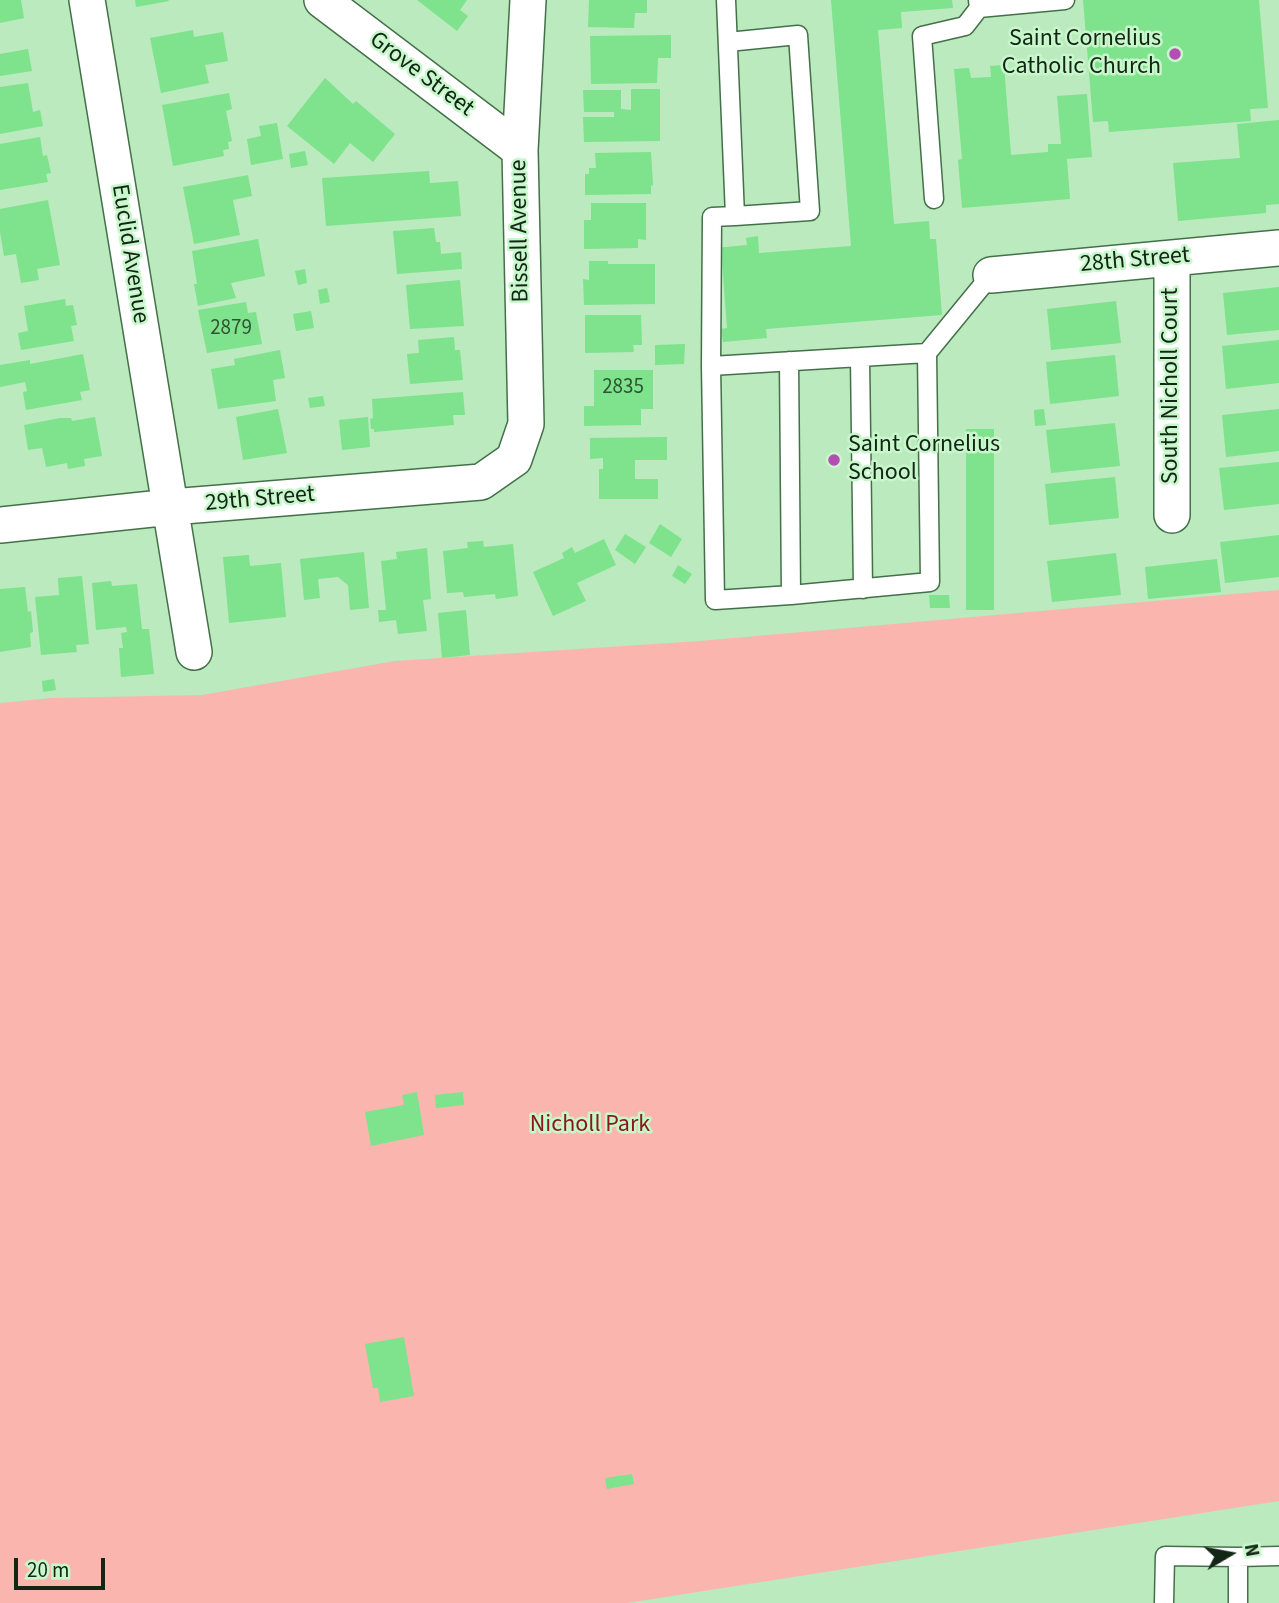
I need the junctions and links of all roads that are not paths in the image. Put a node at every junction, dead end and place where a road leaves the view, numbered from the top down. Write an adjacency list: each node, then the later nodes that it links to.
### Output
1 (88, 0): 19 (street, Euclid Avenue)
2 (322, 0): 8 (street, Grove Street)
3 (528, 0): 8 (street, Bissell Avenue)
4 (726, 0): 7 (lane)
5 (1065, 0): 6 (lane)
6 (978, 4): 9 (lane)
7 (728, 42): 10 (lane); 10 (lane)
8 (520, 150): 18 (street, Bissell Avenue)
9 (934, 199)
10 (735, 216): 17 (lane)
11 (1279, 248): 12 (street, 28th Street)
12 (1172, 258): 13 (street, 28th Street); 20 (street, South Nicholl Court)
13 (991, 275): 14 (lane)
14 (927, 353): 15 (lane); 22 (lane)
15 (860, 357): 16 (lane); 22 (lane)
16 (789, 361): 17 (lane); 23 (lane)
17 (711, 366): 23 (lane)
18 (514, 460): 19 (street, 29th Street)
19 (171, 507): 21 (street, 29th Street); 24 (street, Euclid Avenue)
20 (1172, 515)
21 (0, 524)
22 (863, 589): 23 (lane)
23 (791, 595)
24 (194, 652)
25 (1279, 1556): 26 (lane)
26 (1238, 1557): 27 (lane); 28 (lane)
27 (1164, 1603)
28 (1238, 1603)

